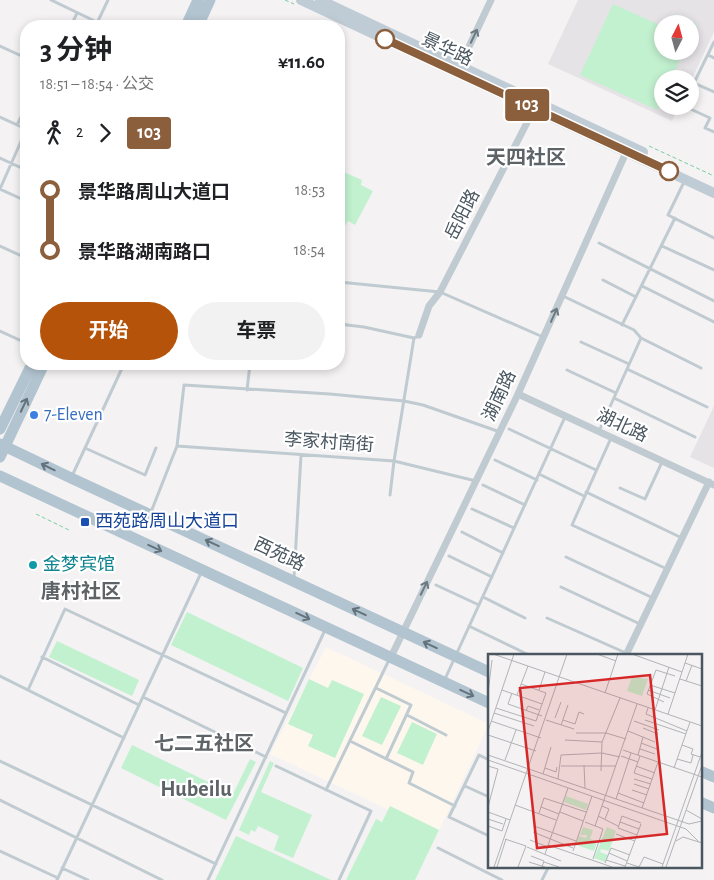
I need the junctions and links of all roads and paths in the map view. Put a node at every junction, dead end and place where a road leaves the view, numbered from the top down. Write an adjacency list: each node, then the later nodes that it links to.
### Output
1 (51, 0): 8 (lane)
2 (108, 0): 11 (lane)
3 (198, 0): 12 (main road)
4 (210, 0): 13 (main road)
5 (301, 0): 19 (main road, 景华路)
6 (320, 0): 19 (main road, 景华路)
7 (492, 0): 19 (street, one-way to 7)
8 (77, 13): 9 (lane); 10 (lane)
9 (74, 20)
10 (93, 20)
11 (98, 20)
12 (189, 20)
13 (201, 20)
14 (714, 42): 17 (lane)
15 (0, 46): 16 (lane)
16 (20, 55)
17 (708, 55): 18 (lane); 20 (lane)
18 (714, 58)
19 (459, 70): 23 (main road, 景华路); 31 (main road, 景华路)
20 (699, 72)
21 (699, 84): 22 (lane)
22 (714, 92)
23 (534, 109): 31 (main road, 景华路); 50 (street, 岳阳路)
24 (699, 113): 29 (lane)
25 (0, 117): 27 (lane)
26 (20, 119): 27 (lane)
27 (17, 125): 28 (lane)
28 (20, 127)
29 (714, 132)
30 (20, 144): 33 (lane)
31 (628, 149): 35 (main road, 景华路); 36 (main road, 景华路); 51 (street, 湖南路)
32 (0, 158): 33 (lane)
33 (12, 163): 34 (lane); 38 (lane)
34 (20, 167)
35 (686, 179): 37 (main road, 景华路); 39 (lane)
36 (714, 186)
37 (714, 193)
38 (20, 198)
39 (675, 218): 40 (lane); 43 (lane)
40 (714, 238)
41 (599, 243): 45 (lane)
42 (0, 246): 44 (lane)
43 (662, 246): 45 (lane); 46 (lane)
44 (20, 255)
45 (650, 269): 49 (lane); 53 (lane)
46 (714, 270)
47 (603, 280): 52 (lane)
48 (345, 283): 50 (lane)
49 (642, 286): 52 (lane); 54 (lane)
50 (440, 292): 58 (street, 岳阳路); 59 (lane)
51 (562, 296): 56 (lane); 59 (street, 湖南路, one-way to 51)
52 (636, 297): 56 (lane)
53 (714, 301)
54 (714, 322)
55 (345, 325): 58 (lane)
56 (622, 325): 60 (lane)
57 (0, 331): 61 (lane)
58 (417, 337): 75 (lane)
59 (544, 337): 73 (street, 湖南路)
60 (641, 338): 63 (lane); 64 (lane)
61 (20, 340)
62 (581, 342): 63 (lane)
63 (629, 364): 65 (lane)
64 (701, 368)
65 (627, 369): 72 (lane); 76 (lane)
66 (29, 370): 78 (main road)
67 (41, 370): 88 (main road, one-way to 67)
68 (121, 370): 85 (lane)
69 (249, 370): 71 (lane)
70 (567, 370): 72 (lane)
71 (247, 390): 75 (lane); 84 (lane)
72 (616, 393): 74 (lane)
73 (518, 394): 77 (street, 湖北路); 80 (street, 湖南路)
74 (614, 398): 81 (lane); 82 (lane)
75 (404, 401): 80 (lane); 91 (lane)
76 (707, 407)
77 (566, 416): 81 (street, 湖北路); 87 (lane)
78 (0, 429)
79 (509, 429): 87 (lane)
80 (500, 432): 98 (street, 湖南路)
81 (598, 432): 83 (street, 湖北路)
82 (694, 437)
83 (612, 438): 92 (street, 湖北路); 93 (lane)
84 (177, 446): 89 (lane, 李家村南街); 107 (lane)
85 (85, 448): 86 (lane); 96 (lane)
86 (156, 448)
87 (551, 448): 93 (lane); 94 (lane)
88 (2, 449): 96 (main road, 西苑路, one-way to 88)
89 (301, 455): 91 (lane, 李家村南街); 118 (lane)
90 (495, 460): 97 (lane)
91 (394, 461): 98 (lane, 李家村南街); 102 (lane)
92 (662, 461): 99 (street, 湖北路); 100 (lane)
93 (596, 470): 101 (lane)
94 (539, 474): 97 (lane); 103 (lane)
95 (0, 476): 116 (main road, one-way to 116)
96 (71, 478): 107 (main road, 西苑路)
97 (536, 480): 104 (lane)
98 (479, 483): 104 (lane, 李家村南街); 129 (street, 湖南路, one-way to 98)
99 (711, 483): 111 (street)
100 (620, 488)
101 (586, 492): 103 (lane); 111 (lane)
102 (390, 495)
103 (584, 496): 115 (lane)
104 (525, 505): 108 (lane)
105 (472, 509): 108 (lane)
106 (36, 514): 109 (path)
107 (150, 514): 118 (main road, 西苑路, one-way to 107)
108 (514, 528): 112 (lane)
109 (71, 532)
110 (462, 532): 112 (lane)
111 (682, 538): 115 (street)
112 (503, 553): 117 (lane)
113 (449, 556): 117 (lane)
114 (566, 556): 122 (lane)
115 (667, 569): 122 (street)
116 (202, 570): 128 (main road, one-way to 128); 132 (lane)
117 (492, 577): 121 (lane)
118 (294, 581): 129 (main road, 西苑路, one-way to 118)
119 (436, 584): 123 (lane)
120 (561, 587): 126 (lane)
121 (483, 596): 123 (lane); 124 (lane)
122 (653, 598): 126 (street)
123 (479, 606): 127 (lane)
124 (525, 618)
125 (547, 618): 131 (lane)
126 (641, 625): 131 (street)
127 (469, 626): 130 (lane); 133 (lane)
128 (326, 627): 135 (main road); 144 (lane)
129 (403, 632): 133 (main road, 西苑路, one-way to 129); 135 (street, 湖南路)
130 (528, 654)
131 (627, 654)
132 (163, 655): 134 (lane); 141 (lane); 144 (lane)
133 (455, 656): 136 (main road, 西苑路); 138 (lane)
134 (42, 657): 140 (lane); 143 (lane)
135 (391, 657): 138 (main road); 139 (lane)
136 (488, 672)
137 (0, 676): 140 (lane)
138 (444, 682): 142 (main road, one-way to 142)
139 (376, 688): 145 (lane); 148 (lane)
140 (28, 690): 147 (lane)
141 (143, 697): 143 (lane); 149 (lane)
142 (488, 703)
143 (139, 705): 147 (lane)
144 (286, 713): 149 (lane)
145 (406, 715): 146 (lane); 150 (lane)
146 (446, 735)
147 (124, 738): 161 (lane)
148 (350, 741): 150 (lane); 157 (lane)
149 (266, 757): 168 (lane)
150 (386, 759): 162 (lane)
151 (488, 760): 156 (lane)
152 (0, 761): 161 (lane)
153 (276, 766): 157 (lane)
154 (702, 772): 155 (main road)
155 (714, 777)
156 (464, 786): 158 (lane); 162 (lane)
157 (326, 790): 175 (lane)
158 (488, 797)
159 (0, 800): 165 (lane)
160 (702, 803): 163 (main road)
161 (92, 805): 165 (lane); 168 (lane)
162 (454, 806): 164 (lane)
163 (714, 808)
164 (488, 836)
165 (77, 837): 169 (lane); 173 (lane)
166 (438, 848): 176 (lane)
167 (0, 851): 171 (lane)
168 (216, 864): 174 (lane)
169 (62, 868): 171 (lane); 172 (lane)
170 (548, 868): 177 (lane)
171 (57, 879)
172 (88, 880)
173 (162, 880)
174 (208, 880)
175 (339, 880)
176 (502, 880)
177 (542, 880)

